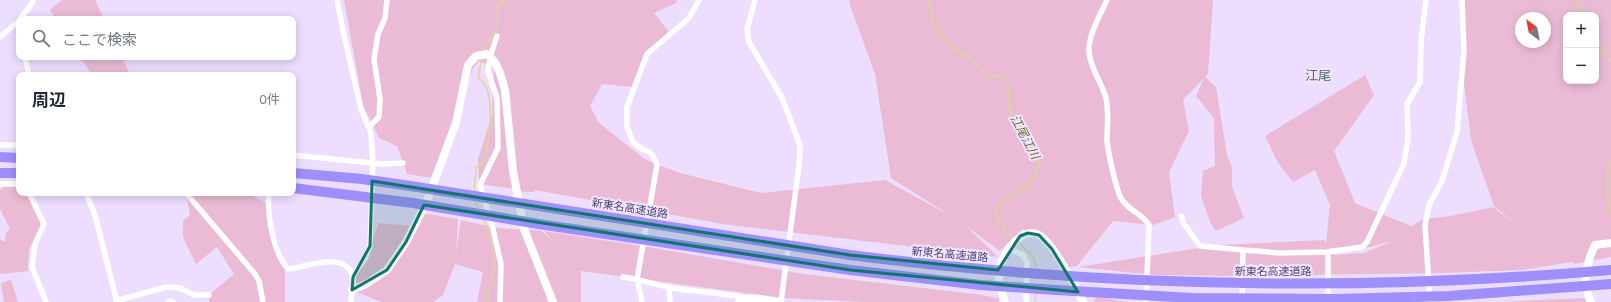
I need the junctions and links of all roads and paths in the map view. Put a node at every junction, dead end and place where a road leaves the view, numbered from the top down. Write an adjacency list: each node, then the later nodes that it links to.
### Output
1 (33, 0): 9 (street)
2 (337, 0): 16 (street)
3 (387, 0): 16 (street)
4 (699, 0): 42 (street)
5 (755, 0): 49 (street)
6 (1107, 0): 64 (street)
7 (1426, 0): 38 (street)
8 (1462, 0): 67 (street)
9 (23, 16)
10 (16, 24): 12 (street)
11 (497, 36): 13 (street)
12 (0, 37)
13 (488, 56): 45 (street); 57 (street); 58 (street)
14 (26, 60): 15 (street)
15 (28, 72)
16 (369, 127): 23 (street)
17 (0, 145): 18 (street)
18 (16, 145)
19 (296, 155): 23 (street)
20 (0, 157): 21 (highway)
21 (16, 158)
22 (403, 163): 23 (street)
23 (373, 166): 40 (street)
24 (0, 173): 25 (highway)
25 (16, 173)
26 (296, 173): 39 (highway, 新東名高速道路)
27 (0, 184): 28 (street)
28 (16, 184)
29 (296, 188): 43 (highway)
30 (30, 196): 50 (street)
31 (87, 196): 51 (street)
32 (189, 196): 55 (street)
33 (268, 196): 40 (street)
34 (1181, 216): 37 (street)
35 (1611, 243): 68 (street)
36 (1010, 249): 61 (street); 62 (street); 63 (street)
37 (1243, 252): 38 (street); 65 (street)
38 (1328, 255): 66 (street)
39 (1611, 270)
40 (353, 277): 45 (street)
41 (623, 277): 42 (street)
42 (638, 278): 44 (street); 59 (street)
43 (1611, 284)
44 (669, 288): 48 (street); 60 (street)
45 (352, 290): 56 (street)
46 (144, 294): 47 (street); 51 (street); 52 (street)
47 (209, 295)
48 (742, 300): 49 (street)
49 (780, 300)
50 (46, 302)
51 (116, 302)
52 (145, 302)
53 (168, 302): 54 (street)
54 (173, 302)
55 (263, 302)
56 (351, 302)
57 (500, 302)
58 (553, 302)
59 (642, 302)
60 (670, 302)
61 (1005, 302)
62 (1028, 302)
63 (1083, 302)
64 (1146, 302)
65 (1242, 302)
66 (1328, 302)
67 (1430, 302)
68 (1591, 302)

